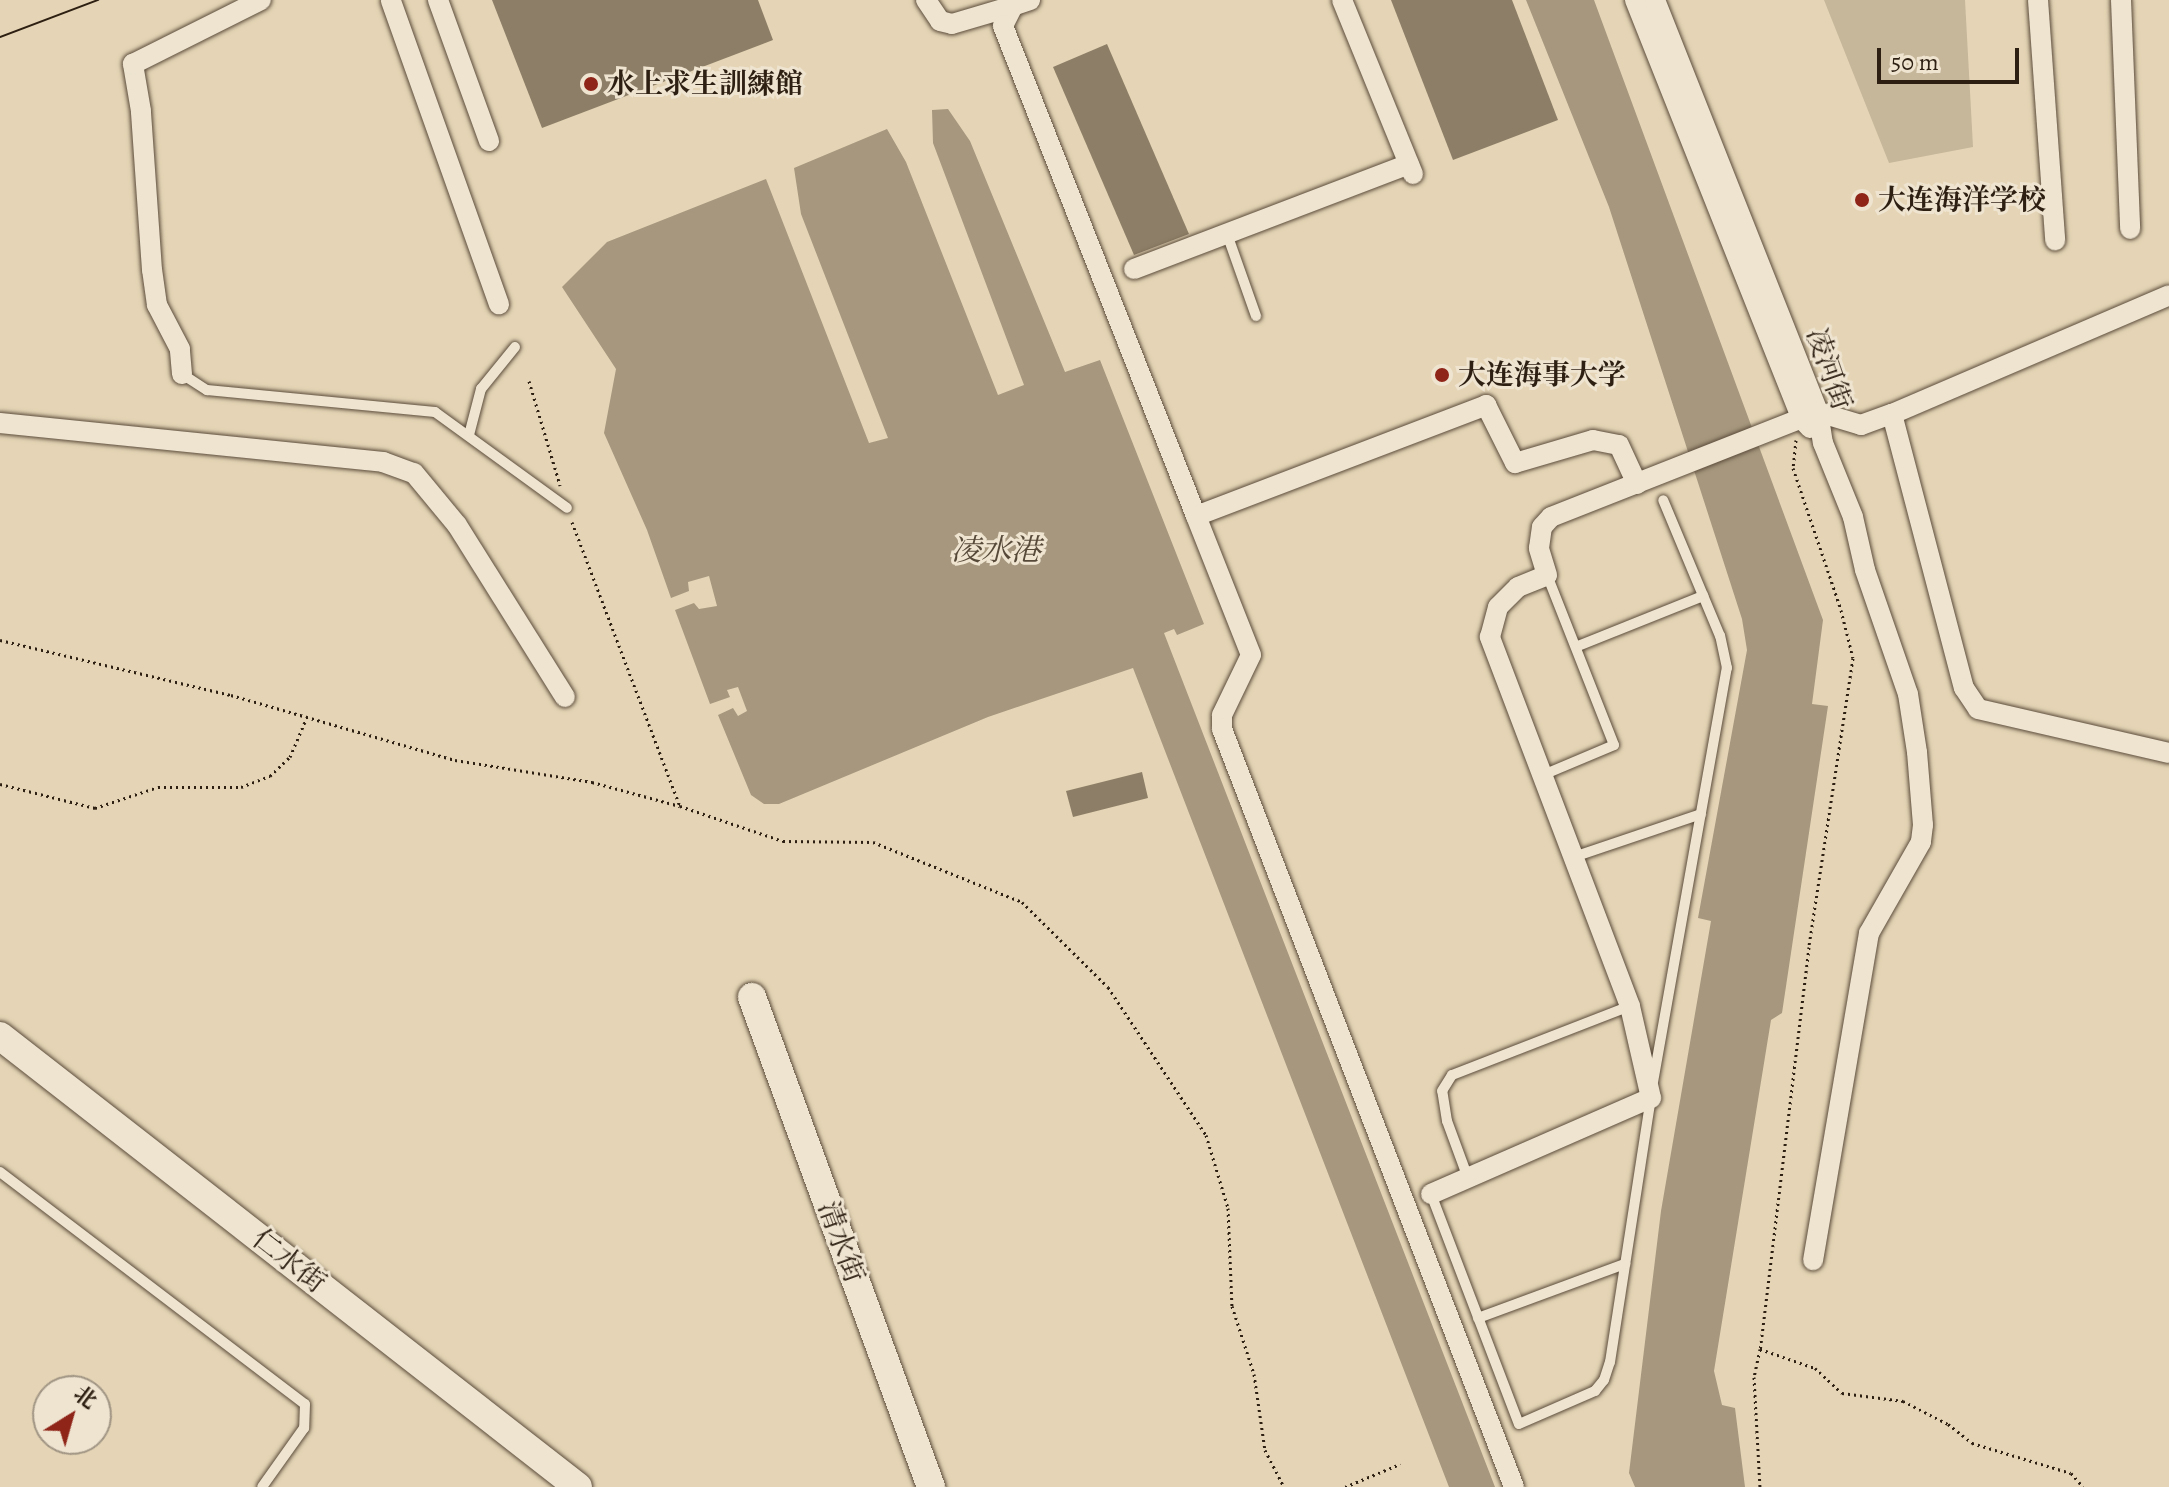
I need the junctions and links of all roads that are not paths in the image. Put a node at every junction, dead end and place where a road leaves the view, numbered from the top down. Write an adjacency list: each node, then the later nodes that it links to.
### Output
1 (261, 0): 20 (street)
2 (438, 0): 11 (street)
3 (926, 0): 10 (street)
4 (1342, 0): 13 (street)
5 (1635, 0): 22 (street, 凌河街)
6 (1655, 0): 22 (street, 凌河街)
7 (2038, 0): 14 (street)
8 (2121, 0): 12 (street)
9 (391, 1): 17 (street)
10 (1021, 3): 28 (street)
11 (489, 141)
12 (2130, 229)
13 (1227, 234): 15 (street); 18 (lane)
14 (2055, 240)
15 (1134, 269)
16 (2169, 295): 21 (street)
17 (499, 304)
18 (1256, 316)
19 (515, 347): 24 (lane)
20 (182, 374): 24 (lane)
21 (1892, 414): 22 (street); 33 (street)
22 (1806, 422): 25 (street); 44 (street, 凌河街)
23 (0, 423): 32 (street)
24 (469, 435): 27 (lane)
25 (1637, 484): 28 (street); 29 (street)
26 (1663, 500): 30 (lane)
27 (567, 508)
28 (1196, 516): 50 (street)
29 (1547, 575): 31 (lane); 34 (street)
30 (1703, 596): 31 (lane); 35 (lane)
31 (1578, 646): 34 (lane)
32 (565, 697)
33 (2169, 753)
34 (1543, 775): 36 (street)
35 (1701, 814): 36 (lane); 40 (lane)
36 (1574, 857): 38 (street)
37 (752, 997): 49 (street, 清水街)
38 (1630, 1006): 40 (street); 42 (lane)
39 (0, 1036): 48 (street, 仁水街)
40 (1651, 1098): 42 (street); 45 (lane)
41 (0, 1172): 47 (lane)
42 (1468, 1178): 43 (street)
43 (1431, 1194): 46 (lane)
44 (1813, 1260)
45 (1625, 1264): 46 (lane); 46 (lane)
46 (1478, 1318)
47 (262, 1487)
48 (578, 1487)
49 (931, 1487)
50 (1514, 1487)

